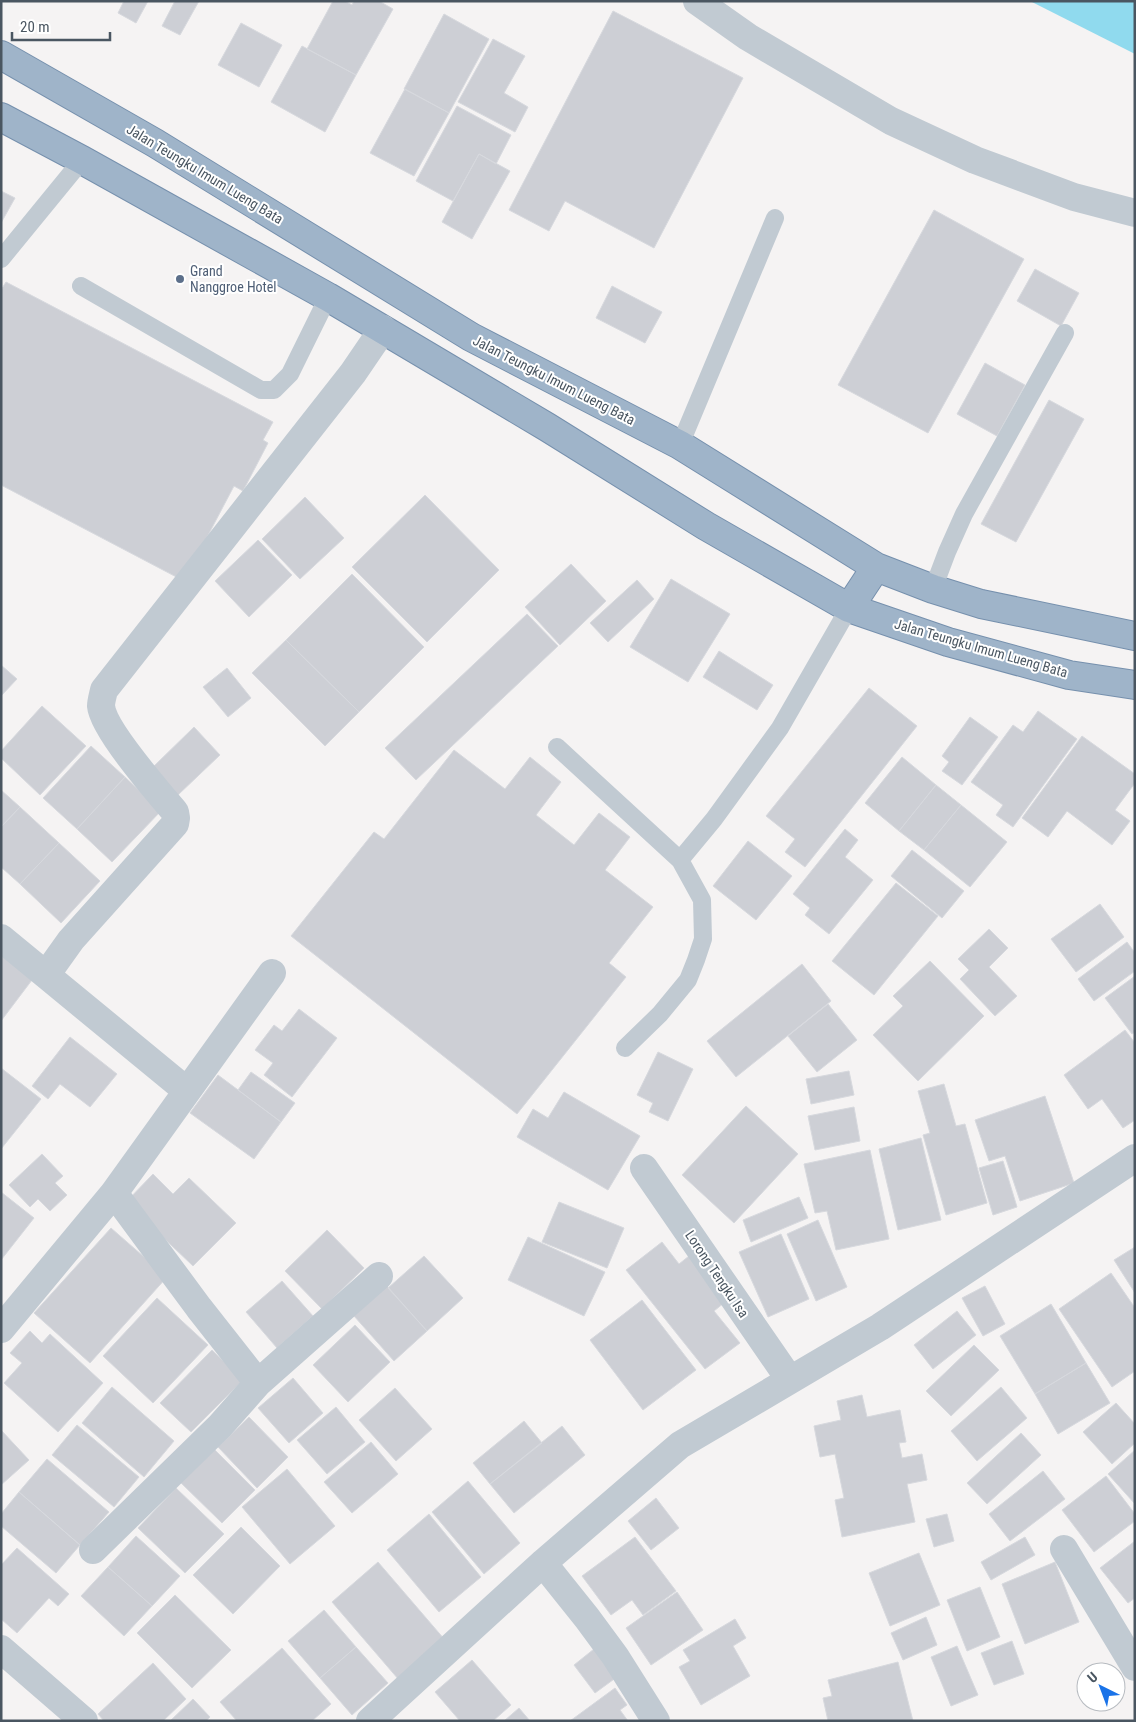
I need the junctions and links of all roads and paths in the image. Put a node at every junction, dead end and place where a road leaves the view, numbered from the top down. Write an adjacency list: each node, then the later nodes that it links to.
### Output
1 (697, 1): 5 (street)
2 (1, 55): 12 (highway, Jalan Teungku Imum Lueng Bata)
3 (1, 117): 4 (highway, Jalan Teungku Imum Lueng Bata)
4 (82, 160): 7 (lane); 9 (highway, Jalan Teungku Imum Lueng Bata)
5 (1135, 213)
6 (775, 218): 12 (lane)
7 (1, 259)
8 (82, 286): 9 (lane)
9 (328, 297): 10 (highway, Jalan Teungku Imum Lueng Bata)
10 (383, 330): 15 (highway, Jalan Teungku Imum Lueng Bata); 22 (street)
11 (1065, 333): 14 (lane)
12 (680, 445): 13 (highway, Jalan Teungku Imum Lueng Bata)
13 (876, 567): 14 (highway, Jalan Teungku Imum Lueng Bata); 15 (highway)
14 (933, 589): 16 (highway, Jalan Teungku Imum Lueng Bata)
15 (849, 608): 17 (highway, Jalan Teungku Imum Lueng Bata); 19 (lane)
16 (1135, 636)
17 (1135, 685)
18 (557, 746): 19 (lane)
19 (680, 860): 23 (lane)
20 (1, 938): 22 (street)
21 (272, 973): 24 (street)
22 (46, 975): 24 (street)
23 (625, 1048)
24 (187, 1091): 27 (street)
25 (1135, 1158): 30 (street)
26 (644, 1168): 30 (street, Lorong Tengku Isa)
27 (114, 1193): 29 (street); 31 (street)
28 (379, 1276): 31 (street)
29 (4, 1319)
30 (790, 1380): 34 (street)
31 (258, 1383): 33 (street)
32 (1064, 1549): 36 (street)
33 (93, 1550)
34 (543, 1563): 38 (street); 39 (street)
35 (1, 1649): 37 (street)
36 (1135, 1668)
37 (84, 1721)
38 (370, 1721)
39 (656, 1721)

